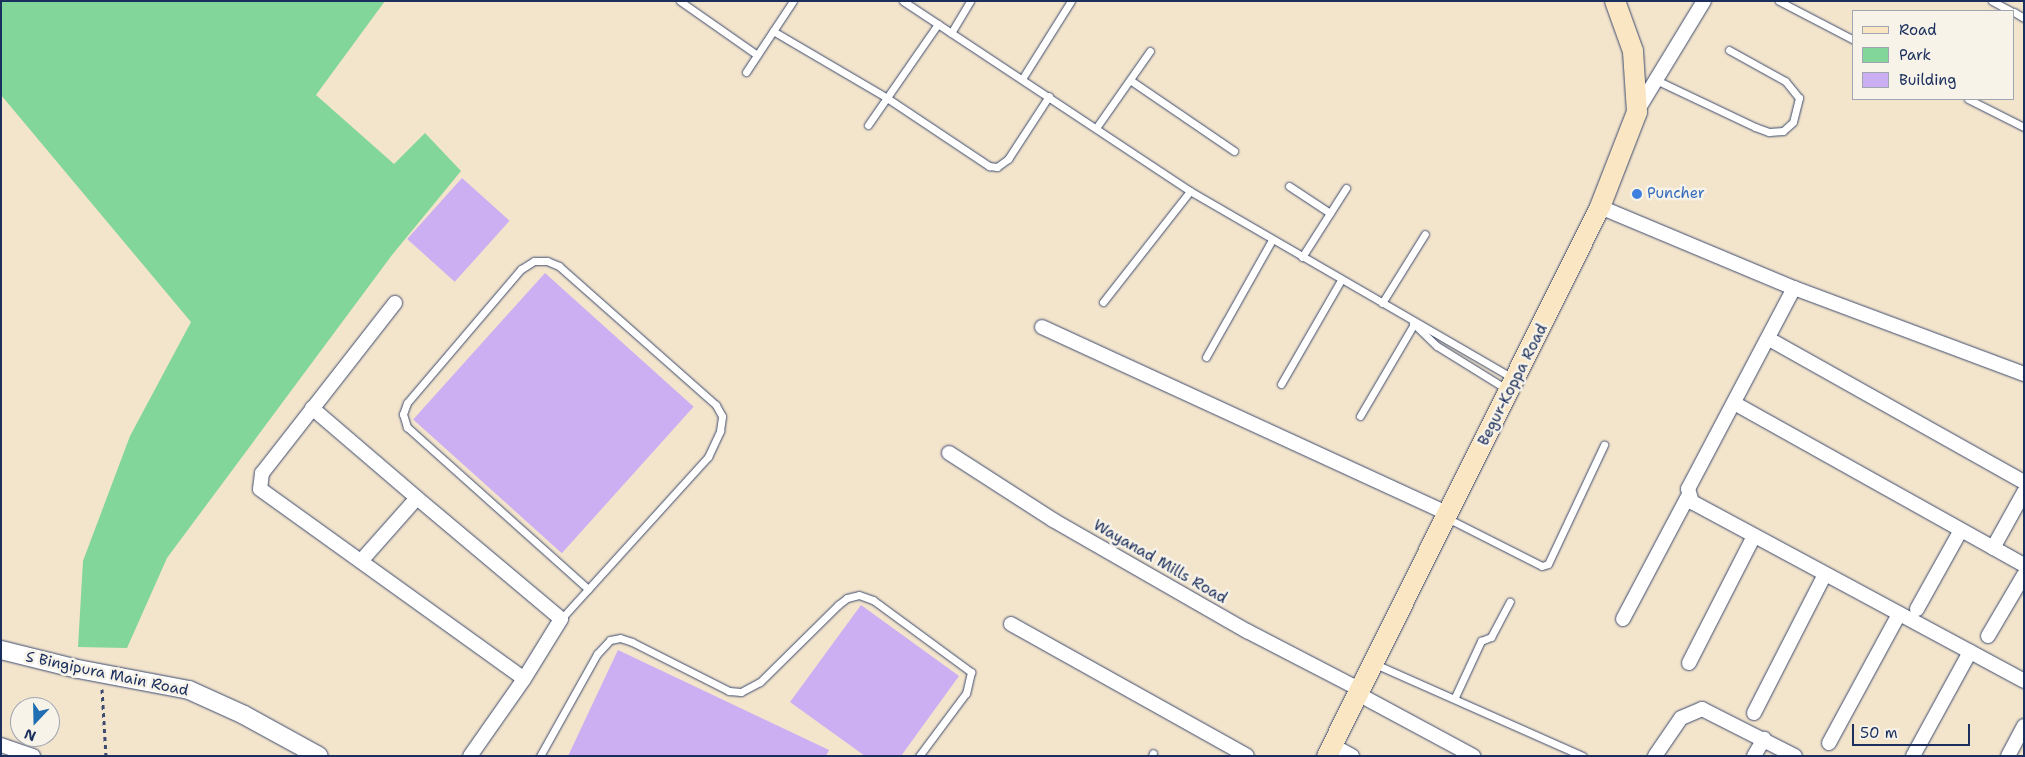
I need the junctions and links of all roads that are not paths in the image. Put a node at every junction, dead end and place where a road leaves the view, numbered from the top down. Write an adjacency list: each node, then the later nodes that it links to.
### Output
1 (680, 1): 17 (lane)
2 (793, 1): 12 (lane)
3 (903, 1): 11 (lane)
4 (970, 1): 13 (lane)
5 (1072, 1): 19 (lane)
6 (1615, 1): 25 (main road, Begur-Koppa Road)
7 (1704, 1): 21 (street)
8 (1779, 1): 14 (lane)
9 (1992, 1): 10 (lane)
10 (2009, 10)
11 (938, 24): 13 (lane); 23 (lane)
12 (773, 31): 17 (lane); 23 (lane)
13 (951, 32): 19 (lane)
14 (1852, 39)
15 (1729, 50): 21 (lane)
16 (1150, 51): 20 (lane)
17 (757, 54): 18 (lane)
18 (746, 72)
19 (1022, 79): 22 (lane)
20 (1130, 80): 28 (lane); 29 (lane)
21 (1656, 80): 25 (street)
22 (1049, 96): 23 (lane); 28 (lane)
23 (887, 98): 26 (lane)
24 (1970, 100): 27 (lane)
25 (1637, 112): 33 (main road, Begur-Koppa Road)
26 (868, 125)
27 (2024, 127)
28 (1096, 128): 32 (lane)
29 (1234, 151)
30 (1289, 186): 34 (lane)
31 (1346, 188): 34 (lane)
32 (1190, 191): 36 (lane); 40 (lane)
33 (1600, 207): 39 (street); 50 (main road, Begur-Koppa Road)
34 (1330, 213): 37 (lane)
35 (1425, 234): 42 (lane)
36 (1272, 240): 37 (lane); 47 (lane)
37 (1302, 257): 38 (lane)
38 (1341, 280): 42 (lane); 49 (lane)
39 (1794, 288): 46 (street); 48 (street)
40 (1103, 302)
41 (395, 303): 52 (street)
42 (1382, 303): 43 (lane)
43 (1407, 318): 44 (lane); 50 (lane)
44 (1414, 324): 50 (lane); 53 (lane)
45 (1042, 327): 60 (street)
46 (1769, 339): 51 (street); 56 (street)
47 (1206, 357)
48 (2024, 374)
49 (1281, 384)
50 (1512, 385): 60 (main road, Begur-Koppa Road)
51 (1734, 403): 58 (street); 61 (street)
52 (312, 408): 59 (street); 64 (street)
53 (1360, 416)
54 (1604, 445): 60 (lane)
55 (949, 453): 82 (street, Wayanad Mills Road)
56 (2024, 482)
57 (2024, 492): 63 (street)
58 (1688, 496): 62 (street); 73 (street)
59 (417, 498): 64 (street); 72 (street)
60 (1447, 516): 79 (main road, Begur-Koppa Road)
61 (1961, 530): 63 (street); 70 (street)
62 (1754, 536): 66 (street); 78 (street)
63 (1993, 548): 65 (street)
64 (361, 562): 80 (street)
65 (2024, 565)
66 (1825, 574): 71 (street); 84 (street)
67 (2024, 575): 75 (street)
68 (588, 589): 68 (lane); 72 (lane)
69 (1510, 602): 83 (lane)
70 (1917, 610)
71 (1900, 614): 77 (street); 87 (street)
72 (561, 619): 80 (street)
73 (1623, 620)
74 (1011, 624): 95 (street)
75 (1988, 636)
76 (1, 650): 91 (street, S Bingipura Main Road)
77 (1970, 652): 81 (street); 102 (street)
78 (1689, 663)
79 (1374, 664): 82 (main road, Begur-Koppa Road); 83 (lane)
80 (524, 679): 92 (street)
81 (2024, 681)
82 (1359, 692): 89 (main road, Begur-Koppa Road); 97 (street, Wayanad Mills Road)
83 (1455, 697): 98 (lane)
84 (1754, 713)
85 (2024, 726): 103 (street)
86 (1764, 739): 99 (street); 100 (street); 101 (street)
87 (1829, 743)
88 (1, 745): 90 (street)
89 (1330, 750): 96 (street)
90 (33, 756)
91 (319, 756)
92 (470, 756)
93 (540, 756): 94 (lane)
94 (919, 756)
95 (1247, 756)
96 (1352, 756)
97 (1473, 756)
98 (1583, 756)
99 (1655, 756)
100 (1754, 756)
101 (1795, 756)
102 (1913, 756)
103 (2008, 756)

